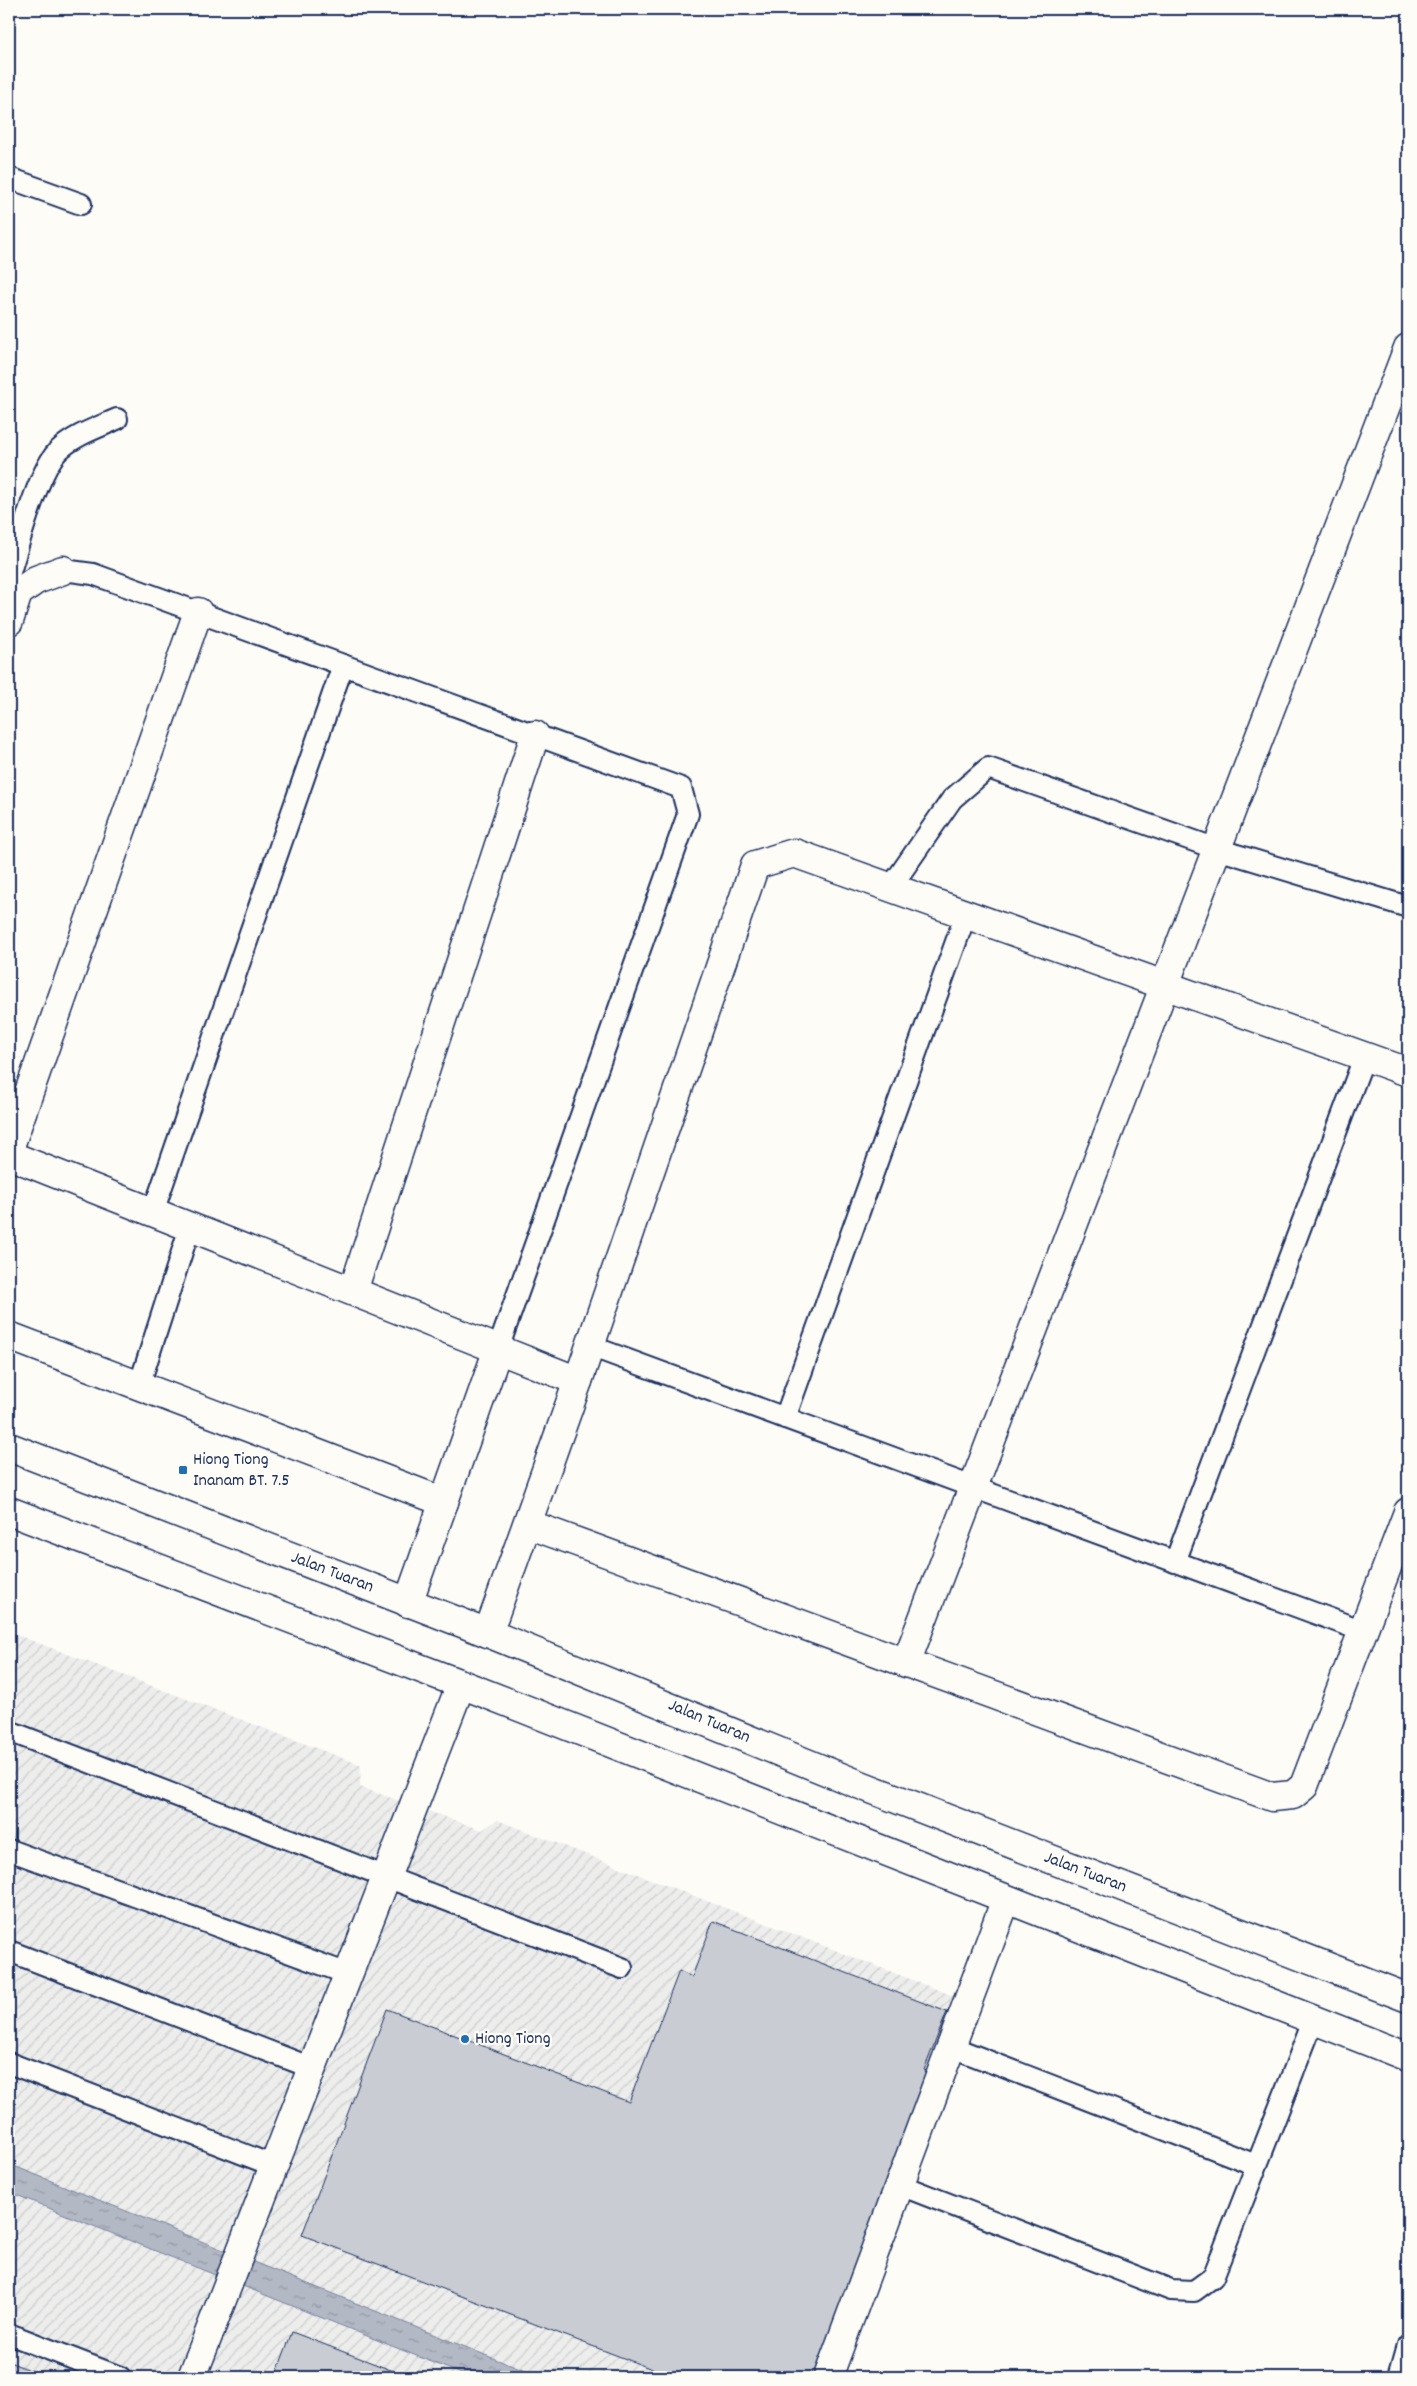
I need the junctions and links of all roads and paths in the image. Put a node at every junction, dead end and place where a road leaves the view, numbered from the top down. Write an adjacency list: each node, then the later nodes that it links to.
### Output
1 (9, 178): 2 (lane)
2 (81, 204)
3 (1408, 348): 11 (street)
4 (117, 419): 6 (lane)
5 (63, 570): 7 (lane); 8 (street)
6 (9, 575)
7 (198, 612): 9 (lane); 18 (street)
8 (9, 621)
9 (343, 665): 10 (lane); 20 (lane)
10 (534, 735): 22 (street); 25 (lane)
11 (1217, 849): 12 (lane); 13 (lane); 15 (street)
12 (891, 887): 14 (street); 24 (street)
13 (1408, 907)
14 (966, 914): 15 (street); 28 (lane)
15 (1165, 984): 16 (street); 30 (street)
16 (1365, 1055): 17 (street); 35 (lane)
17 (1408, 1072)
18 (9, 1149)
19 (9, 1155): 20 (street)
20 (153, 1212): 21 (street)
21 (190, 1227): 22 (street); 27 (lane)
22 (354, 1291): 25 (street)
23 (9, 1336): 27 (street)
24 (590, 1346): 26 (street); 28 (lane)
25 (498, 1349): 26 (street); 31 (street)
26 (578, 1381): 34 (street)
27 (139, 1386): 31 (street)
28 (785, 1418): 30 (lane)
29 (9, 1447): 36 (street, Jalan Tuaran)
30 (973, 1488): 35 (lane); 39 (street)
31 (444, 1502): 36 (street)
32 (9, 1511): 40 (street)
33 (1408, 1512): 37 (street)
34 (528, 1524): 38 (street); 39 (street)
35 (1175, 1562): 37 (lane)
36 (408, 1603): 38 (street, Jalan Tuaran)
37 (1363, 1631): 39 (street)
38 (488, 1633): 48 (street, Jalan Tuaran)
39 (906, 1663)
40 (460, 1684): 43 (street); 44 (street)
41 (9, 1731): 43 (lane)
42 (9, 1850): 47 (lane)
43 (386, 1876): 46 (lane); 47 (street)
44 (1006, 1899): 49 (street); 50 (street)
45 (9, 1951): 53 (lane)
46 (622, 1968)
47 (348, 1974): 53 (street)
48 (1408, 1998)
49 (1314, 2019): 51 (street); 54 (lane)
50 (952, 2047): 54 (lane); 56 (street)
51 (1408, 2057)
52 (9, 2063): 55 (lane)
53 (312, 2068): 55 (street)
54 (1256, 2164): 56 (lane)
55 (274, 2166): 60 (street)
56 (900, 2185): 61 (street)
57 (9, 2334): 59 (lane)
58 (1408, 2345): 62 (lane)
59 (120, 2377)
60 (192, 2377)
61 (828, 2377)
62 (1400, 2377)

